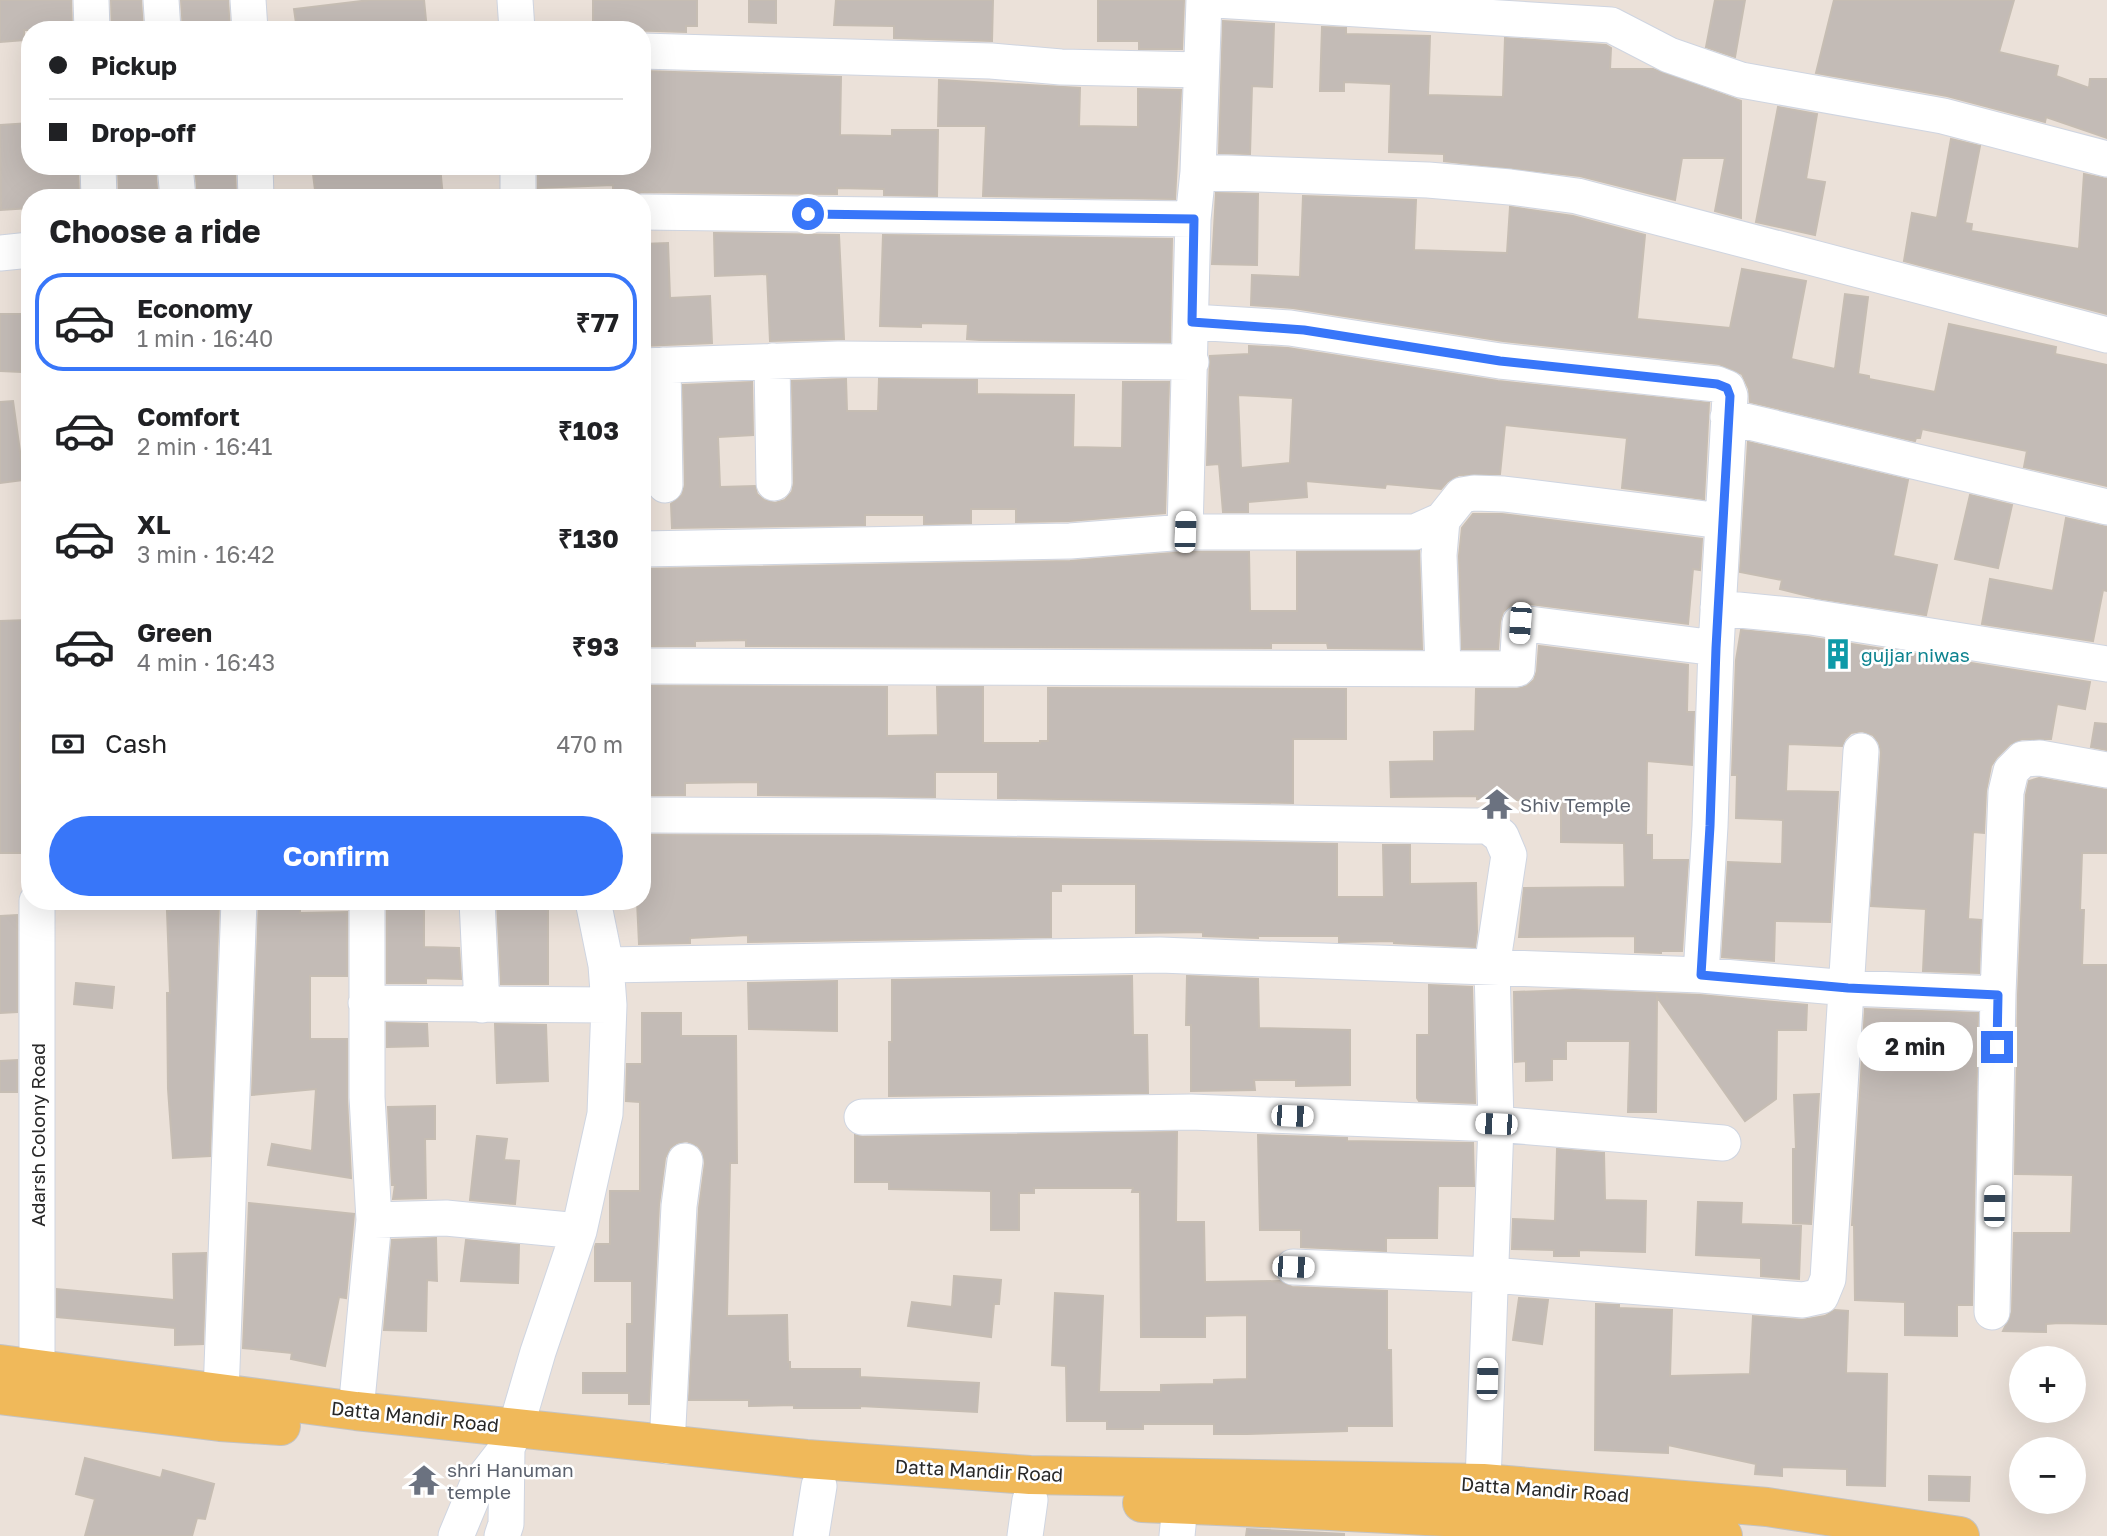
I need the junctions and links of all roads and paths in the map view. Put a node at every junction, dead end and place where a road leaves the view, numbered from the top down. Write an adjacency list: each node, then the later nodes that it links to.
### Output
1 (91, 0): 7 (street)
2 (161, 0): 8 (street)
3 (248, 0): 9 (street)
4 (515, 0): 10 (street)
5 (1204, 0): 12 (street)
6 (1216, 0): 13 (street)
7 (92, 21)
8 (162, 21)
9 (249, 21)
10 (516, 21)
11 (651, 51): 12 (street)
12 (1201, 70): 14 (street)
13 (2107, 159)
14 (1198, 172): 16 (street); 20 (street)
15 (651, 212): 16 (street)
16 (1194, 219): 19 (street)
17 (21, 251): 18 (street)
18 (0, 253)
19 (1192, 322): 22 (street); 24 (street)
20 (2107, 335)
21 (772, 361): 22 (street); 23 (street); 25 (street)
22 (1191, 362): 30 (street)
23 (653, 366): 26 (street)
24 (1728, 417): 27 (street); 29 (street)
25 (774, 483)
26 (665, 485)
27 (2107, 507)
28 (1442, 520): 29 (street); 30 (street); 36 (street)
29 (1722, 521): 32 (street)
30 (1185, 532): 31 (street)
31 (651, 549)
32 (1718, 608): 33 (street); 34 (street)
33 (1716, 648): 36 (street); 47 (street)
34 (2107, 664)
35 (651, 666): 36 (street)
36 (1443, 668)
37 (1861, 751): 48 (street)
38 (2107, 770): 49 (street)
39 (651, 815): 46 (street)
40 (37, 910): 63 (street, Adarsh Colony Road)
41 (239, 910): 64 (street)
42 (367, 910): 50 (street)
43 (477, 910): 51 (street)
44 (595, 910): 45 (street)
45 (606, 965): 46 (street); 52 (street)
46 (1492, 968): 47 (street); 54 (street)
47 (1701, 975): 48 (street)
48 (1848, 988): 49 (street); 60 (street)
49 (1998, 995): 61 (street)
50 (366, 1003): 51 (street); 57 (street)
51 (482, 1005): 52 (street)
52 (609, 1005): 58 (street)
53 (862, 1117): 54 (street)
54 (1496, 1124): 55 (street); 60 (street)
55 (1723, 1143)
56 (685, 1161): 67 (street)
57 (374, 1220): 58 (street); 65 (street)
58 (579, 1231): 66 (street)
59 (1293, 1267): 60 (street)
60 (1492, 1275): 68 (street)
61 (1992, 1312)
62 (0, 1364): 63 (main road, Datta Mandir Road)
63 (23, 1388): 64 (main road, Datta Mandir Road)
64 (221, 1408): 65 (main road, Datta Mandir Road); 66 (main road, Datta Mandir Road)
65 (356, 1411): 66 (main road, Datta Mandir Road)
66 (512, 1437): 67 (main road, Datta Mandir Road); 69 (main road, Datta Mandir Road); 75 (street); 76 (street)
67 (667, 1446): 68 (main road, Datta Mandir Road)
68 (1483, 1482): 71 (main road, Datta Mandir Road); 74 (street)
69 (820, 1486): 70 (main road, Datta Mandir Road); 77 (street)
70 (1028, 1518): 72 (main road, Datta Mandir Road)
71 (1603, 1518): 74 (main road, Datta Mandir Road); 78 (main road, Datta Mandir Road); 79 (main road, Datta Mandir Road)
72 (1179, 1520): 73 (main road, Datta Mandir Road)
73 (1311, 1522): 74 (main road, Datta Mandir Road)
74 (1460, 1527)
75 (456, 1536)
76 (502, 1536)
77 (811, 1536)
78 (1723, 1536)
79 (1961, 1536)

